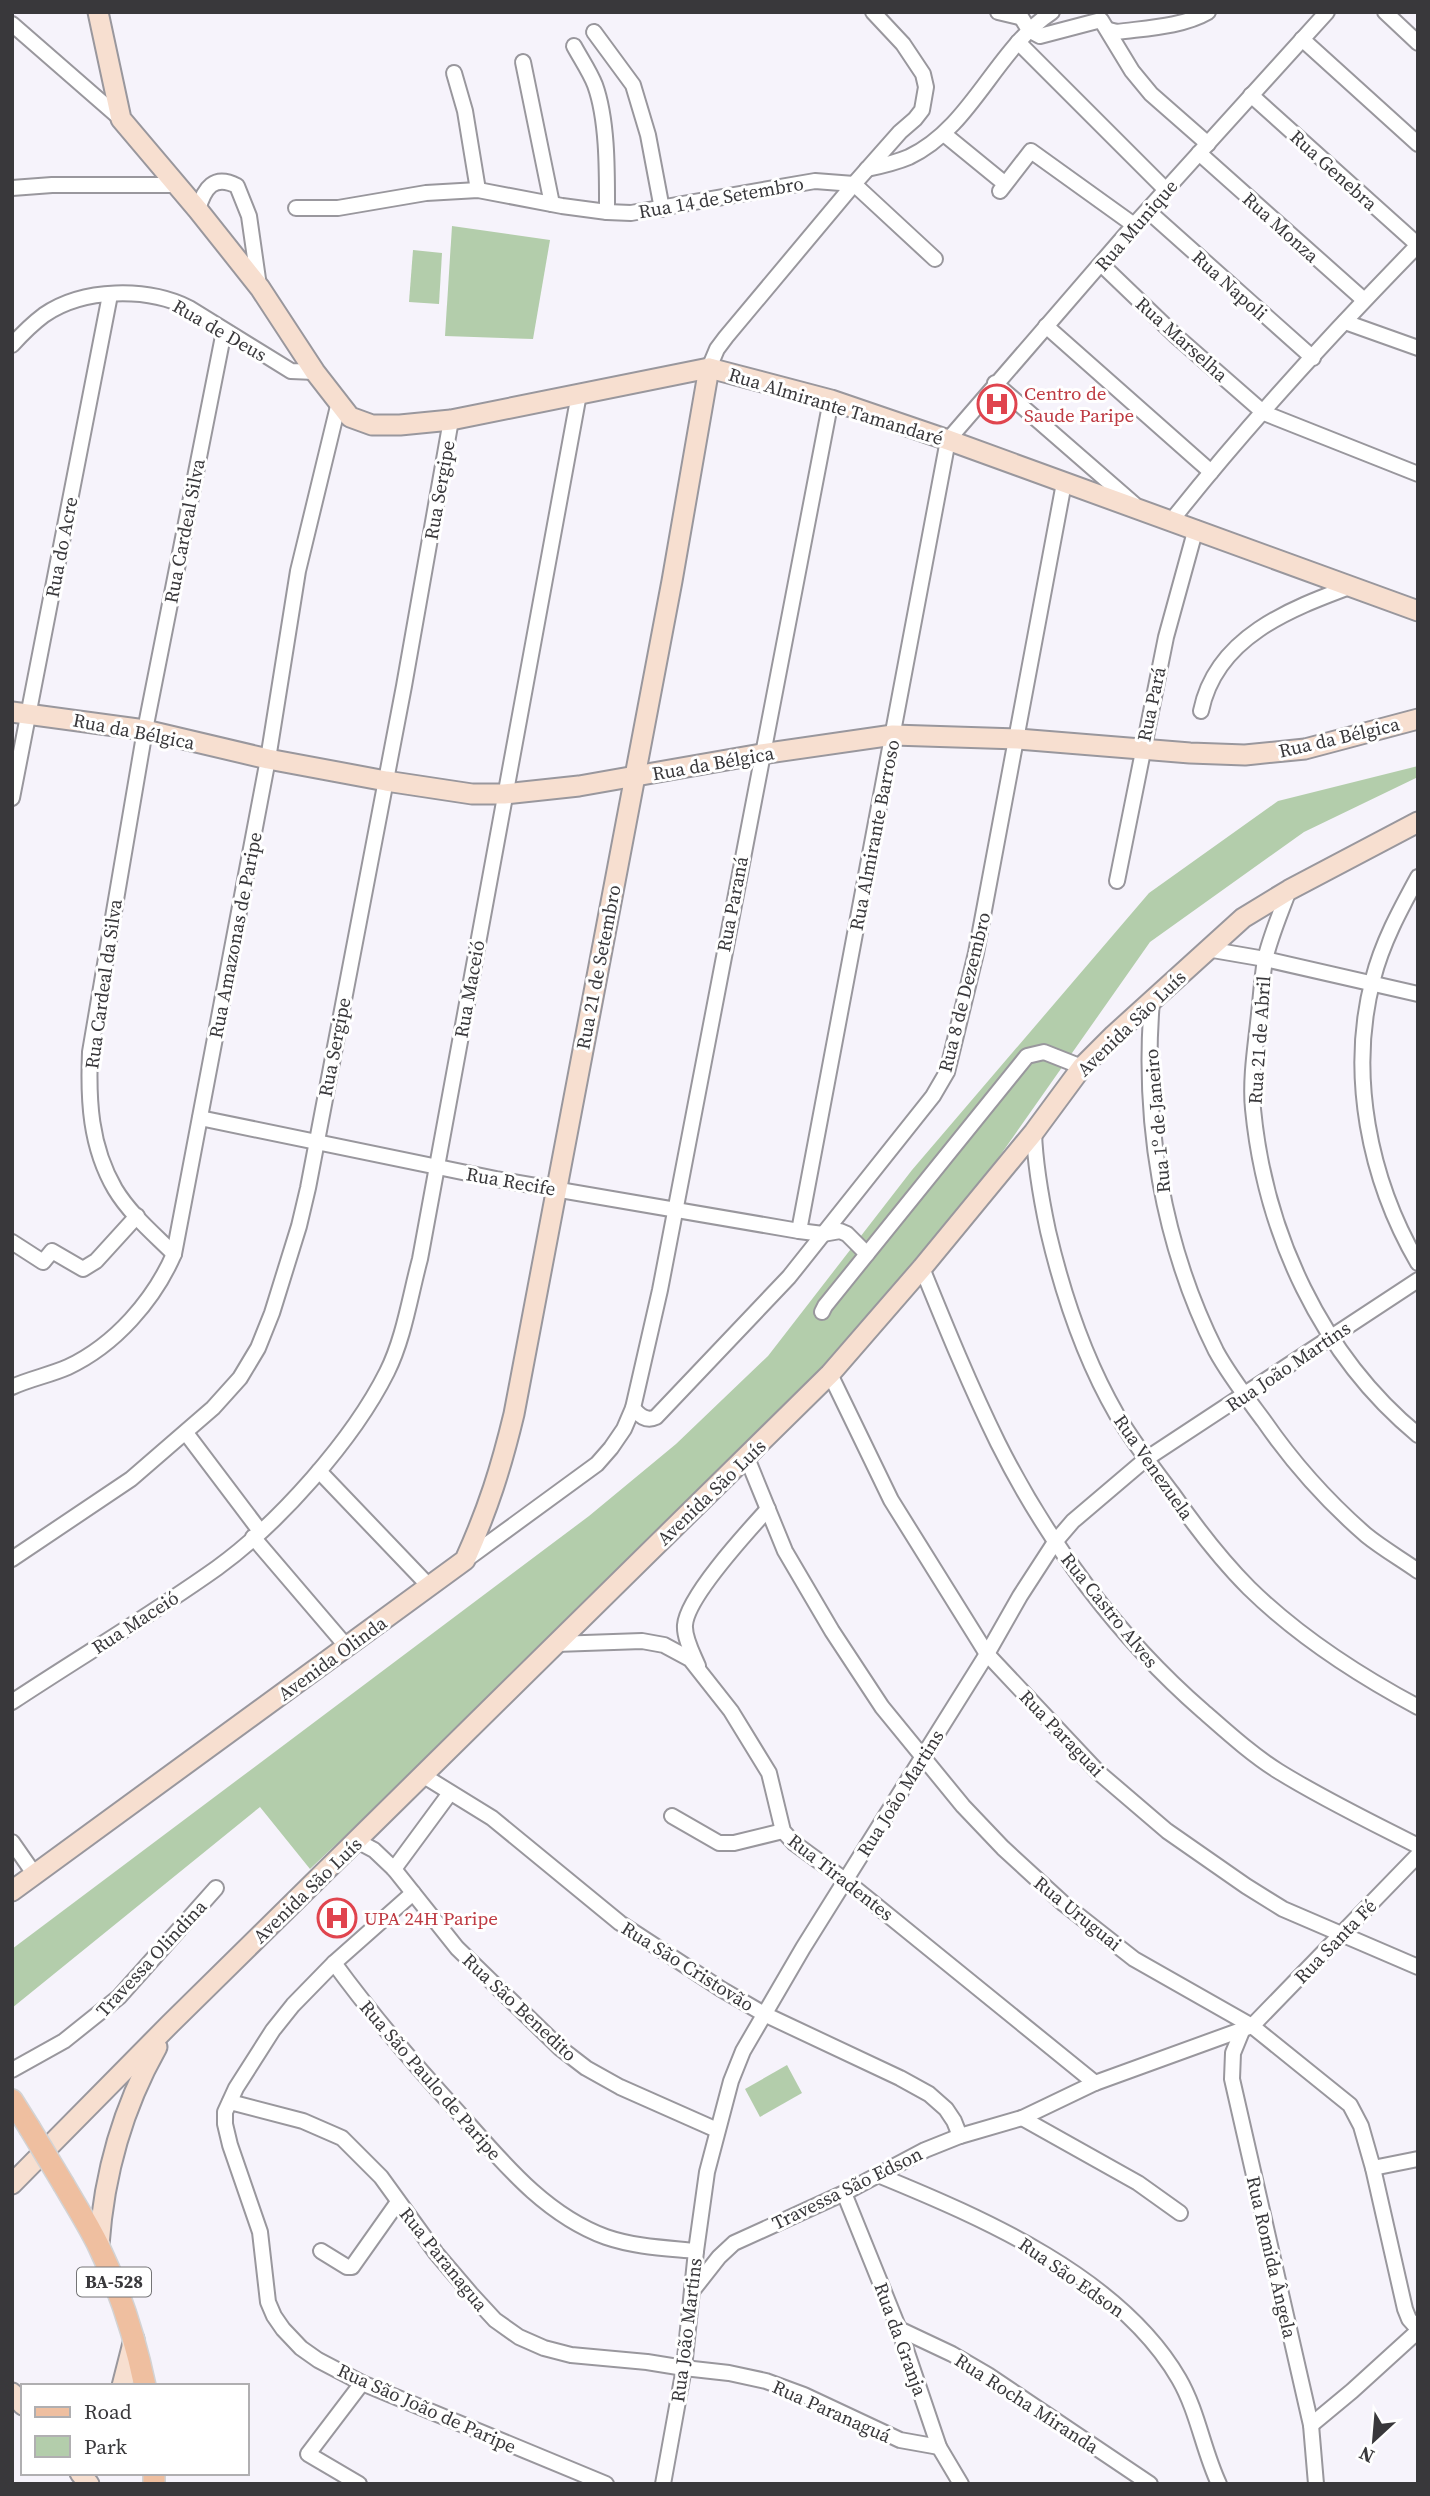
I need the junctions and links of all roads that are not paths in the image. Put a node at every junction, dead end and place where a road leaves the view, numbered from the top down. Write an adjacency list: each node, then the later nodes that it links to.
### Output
1 (98, 12): 20 (main road, Rua Almirante Tamandaré)
2 (873, 12): 24 (street)
3 (998, 12): 8 (street)
4 (1052, 12): 10 (street)
5 (1208, 12): 11 (street)
6 (1385, 12): 15 (street)
7 (1323, 13): 13 (street, Rua Munique)
8 (1018, 15): 10 (street)
9 (12, 24): 20 (street)
10 (1029, 30): 11 (street); 14 (street)
11 (1110, 30): 23 (street, Rua Monza)
12 (594, 32): 32 (street)
13 (1302, 39): 19 (street, Rua Munique); 22 (street)
14 (1018, 42): 21 (street); 29 (street)
15 (1418, 43)
16 (574, 46): 35 (street)
17 (523, 62): 30 (street)
18 (454, 73): 28 (street)
19 (1251, 95): 23 (street, Rua Munique); 37 (street, Rua Genebra)
20 (121, 119): 26 (main road, Rua Almirante Tamandaré)
21 (944, 134): 24 (street); 36 (street)
22 (1418, 144)
23 (1203, 149): 29 (street, Rua Munique); 42 (street, Rua Monza)
24 (867, 169): 25 (street)
25 (854, 184): 32 (street, Rua 14 de Setembro); 38 (street); 49 (street)
26 (177, 185): 27 (street); 33 (main road, Rua Almirante Tamandaré)
27 (12, 188)
28 (478, 190): 30 (street, Rua 14 de Setembro); 31 (street, Rua 14 de Setembro)
29 (1166, 190): 34 (street, Rua Munique)
30 (552, 204): 35 (street, Rua 14 de Setembro)
31 (296, 208)
32 (662, 209): 35 (street, Rua 14 de Setembro)
33 (198, 210): 40 (main road, Rua Almirante Tamandaré); 40 (street, Rua Almirante Tamandaré)
34 (1147, 211): 36 (street, Rua Munique); 48 (street, Rua Napoli)
35 (607, 212)
36 (1134, 225): 39 (street, Rua Munique)
37 (1418, 245): 42 (street)
38 (935, 259)
39 (1101, 264): 44 (street, Rua Munique); 55 (street, Rua Marselha)
40 (260, 288): 50 (main road, Rua Almirante Tamandaré)
41 (110, 295): 45 (street, Rua de Deus); 46 (street, Rua de Deus); 67 (street, Rua do Acre)
42 (1364, 300): 43 (street)
43 (1345, 322): 47 (street); 48 (street)
44 (1046, 326): 51 (street, Rua Munique); 58 (street)
45 (224, 331): 50 (street, Rua de Deus); 69 (street, Rua Cardeal Silva)
46 (12, 345)
47 (1418, 348)
48 (1313, 358): 55 (street)
49 (709, 368): 52 (main road, Rua Almirante Tamandaré); 53 (main road, Rua Almirante Tamandaré); 75 (main road, Rua 21 de Setembro)
50 (315, 372): 54 (main road, Rua Almirante Tamandaré)
51 (995, 383): 57 (street, Rua Munique); 61 (street)
52 (579, 394): 56 (main road, Rua Almirante Tamandaré); 77 (street, Rua Maceió)
53 (831, 400): 57 (main road, Rua Almirante Tamandaré); 73 (street, Rua Paraná)
54 (339, 402): 56 (main road, Rua Almirante Tamandaré); 74 (street, Rua Amazonas de Paripe)
55 (1264, 413): 58 (street); 59 (street, Rua Marselha)
56 (451, 421): 76 (street, Rua Sergipe)
57 (948, 440): 60 (main road, Rua Almirante Tamandaré); 70 (street, Rua Almirante Barroso)
58 (1211, 472): 62 (street)
59 (1418, 474)
60 (1064, 483): 61 (main road, Rua Almirante Tamandaré); 71 (street, Rua 8 de Dezembro)
61 (1139, 508): 62 (main road, Rua Almirante Tamandaré)
62 (1172, 520): 63 (main road, Rua Almirante Tamandaré)
63 (1196, 528): 64 (main road, Rua Almirante Tamandaré); 72 (street, Rua Pará)
64 (1352, 586): 65 (main road, Rua Almirante Tamandaré); 66 (street)
65 (1416, 611)
66 (1201, 711)
67 (21, 713): 69 (main road, Rua da Bélgica); 78 (street, Rua do Acre)
68 (1418, 719): 72 (main road, Rua da Bélgica)
69 (145, 730): 74 (main road, Rua da Bélgica); 97 (street, Rua Cardeal da Silva)
70 (894, 735): 71 (main road, Rua da Bélgica); 73 (main road, Rua da Bélgica); 98 (street, Rua Almirante Barroso)
71 (1018, 739): 72 (main road, Rua da Bélgica); 99 (street, Rua 8 de Dezembro)
72 (1142, 750): 81 (street, Rua Pará)
73 (761, 754): 75 (main road, Rua da Bélgica); 96 (street, Rua Paraná)
74 (268, 759): 76 (main road, Rua da Bélgica); 91 (street, Rua Amazonas de Paripe)
75 (635, 776): 77 (main road, Rua da Bélgica); 95 (main road, Rua 21 de Setembro)
76 (386, 781): 77 (main road, Rua da Bélgica); 93 (street, Rua Sergipe)
77 (504, 794): 94 (street, Rua Maceió)
78 (12, 798)
79 (1418, 822): 82 (main road, Avenida São Luís)
80 (1418, 877): 87 (street)
81 (1117, 881)
82 (1289, 890): 83 (main road, Avenida São Luís); 84 (street, Rua 21 de Abril)
83 (1260, 907): 84 (street); 85 (main road, Avenida São Luís)
84 (1274, 933): 86 (street, Rua 21 de Abril)
85 (1207, 950): 86 (street); 89 (main road, Avenida São Luís)
86 (1265, 959): 87 (street); 107 (street, Rua 21 de Abril)
87 (1372, 982): 88 (street); 103 (street)
88 (1418, 994)
89 (1152, 1001): 90 (main road, Avenida São Luís); 110 (street, Rua 1º de Janeiro)
90 (1082, 1068): 92 (main road, Avenida São Luís); 102 (street)
91 (201, 1118): 93 (street, Rua Recife); 101 (street, Rua Amazonas de Paripe)
92 (1034, 1132): 104 (main road, Avenida São Luís); 115 (street, Rua Venezuela)
93 (316, 1141): 94 (street, Rua Recife); 112 (street, Rua Sergipe)
94 (436, 1166): 95 (street, Rua Recife); 116 (street, Rua Maceió)
95 (556, 1189): 96 (street, Rua Recife); 121 (main road, Rua 21 de Setembro)
96 (673, 1210): 98 (street, Rua Recife); 111 (street, Rua Paraná)
97 (137, 1216): 100 (street); 101 (street, Rua Cardeal da Silva)
98 (799, 1231): 99 (street, Rua Recife)
99 (823, 1234): 102 (street, Rua Recife); 111 (street, Rua 8 de Dezembro)
100 (12, 1242)
101 (174, 1254): 109 (street, Rua Amazonas de Paripe)
102 (867, 1254): 106 (street)
103 (1418, 1263)
104 (922, 1268): 108 (main road, Avenida São Luís); 119 (street, Rua Castro Alves)
105 (1418, 1280): 107 (street, Rua João Martins)
106 (822, 1312)
107 (1332, 1338): 110 (street, Rua João Martins); 113 (street, Rua 21 de Abril)
108 (831, 1374): 114 (main road, Avenida São Luís); 126 (street, Rua Paraguai)
109 (13, 1386)
110 (1245, 1395): 115 (street, Rua João Martins); 122 (street, Rua 1º de Janeiro)
111 (633, 1408): 121 (street, Avenida Olinda)
112 (186, 1433): 118 (street); 120 (street, Rua Sergipe)
113 (1418, 1435)
114 (747, 1458): 117 (street, Rua Uruguai); 124 (main road, Avenida São Luís)
115 (1146, 1459): 119 (street, Rua João Martins); 129 (street, Rua Venezuela)
116 (319, 1471): 118 (street, Rua Maceió); 123 (street)
117 (768, 1509): 127 (street); 130 (street, Rua Uruguai)
118 (257, 1534): 125 (street); 128 (street, Rua Maceió)
119 (1055, 1542): 126 (street, Rua João Martins); 137 (street, Rua Castro Alves)
120 (12, 1559)
121 (465, 1560): 123 (main road, Avenida Olinda)
122 (1418, 1572)
123 (429, 1586): 125 (main road, Avenida Olinda)
124 (556, 1644): 127 (street, Rua Tiradentes); 131 (main road, Avenida São Luís)
125 (347, 1647): 140 (main road, Avenida Olinda)
126 (987, 1654): 130 (street, Rua João Martins); 145 (street, Rua Paraguai)
127 (699, 1668): 134 (street, Rua Tiradentes)
128 (12, 1702)
129 (1418, 1707)
130 (922, 1757): 141 (street, Rua João Martins); 150 (street, Rua Uruguai)
131 (424, 1776): 132 (street, Rua São Cristovão); 135 (main road, Avenida São Luís)
132 (450, 1793): 139 (street); 148 (street, Rua São Cristovão)
133 (672, 1816): 134 (street)
134 (783, 1831): 141 (street, Rua Tiradentes)
135 (357, 1841): 139 (street, Rua São Benedito); 149 (main road, Avenida São Luís)
136 (12, 1842): 140 (street)
137 (1418, 1846)
138 (1418, 1855): 145 (street, Rua Santa Fé)
139 (394, 1869): 144 (street, Rua São Benedito)
140 (35, 1875): 143 (main road, Avenida Olinda)
141 (846, 1881): 148 (street, Rua João Martins); 152 (street, Rua Tiradentes)
142 (216, 1888): 151 (street, Travessa Olindina)
143 (12, 1891)
144 (413, 1893): 146 (street); 156 (street, Rua São Benedito)
145 (1340, 1935): 147 (street, Rua Paraguai); 150 (street, Rua Santa Fé)
146 (334, 1963): 154 (street); 167 (street, Rua São Paulo de Paripe)
147 (1418, 1968)
148 (764, 2014): 156 (street, Rua João Martins); 157 (street, Rua São Cristovão)
149 (170, 2024): 161 (main road, Avenida São Luís); 165 (main road)
150 (1247, 2029): 152 (street, Travessa São Edson); 159 (street, Rua Uruguai); 176 (street, Rua Romida Ângela)
151 (12, 2070)
152 (1095, 2083): 155 (street, Travessa São Edson)
153 (12, 2100): 165 (main road, BA-528, bridge)
154 (230, 2102): 163 (street, Rua Paranagua); 173 (street, Rua São João de Paripe)
155 (1022, 2118): 157 (street, Travessa São Edson); 164 (street)
156 (717, 2130): 167 (street, Rua João Martins)
157 (960, 2136): 160 (street, Travessa São Edson)
158 (1418, 2159): 159 (street)
159 (1373, 2168): 170 (street, Rua Uruguai)
160 (878, 2175): 162 (street, Travessa São Edson); 183 (street, Rua São Edson)
161 (12, 2184)
162 (844, 2193): 168 (street, Travessa São Edson); 169 (street, Rua da Granja)
163 (398, 2202): 166 (street); 172 (street, Rua Paranagua)
164 (1180, 2213)
165 (99, 2245): 171 (main road, BA-528)
166 (321, 2251)
167 (696, 2251): 168 (street, Rua João Martins)
168 (693, 2290): 172 (street, Rua João Martins)
169 (899, 2329): 177 (street, Rua da Granja); 182 (street, Rua Rocha Miranda)
170 (1418, 2330): 176 (street)
171 (134, 2339): 174 (main road); 175 (main road, BA-528)
172 (684, 2368): 177 (street, Rua Paranaguá); 180 (street, Rua João Martins)
173 (362, 2383): 178 (street); 179 (street, Rua São João de Paripe)
174 (123, 2384)
175 (145, 2384)
176 (1311, 2425): 184 (street, Rua Romida Ângela)
177 (939, 2447): 181 (street, Rua da Granja)
178 (359, 2484)
179 (606, 2484)
180 (663, 2484)
181 (961, 2484)
182 (1150, 2484)
183 (1219, 2484)
184 (1316, 2484)

